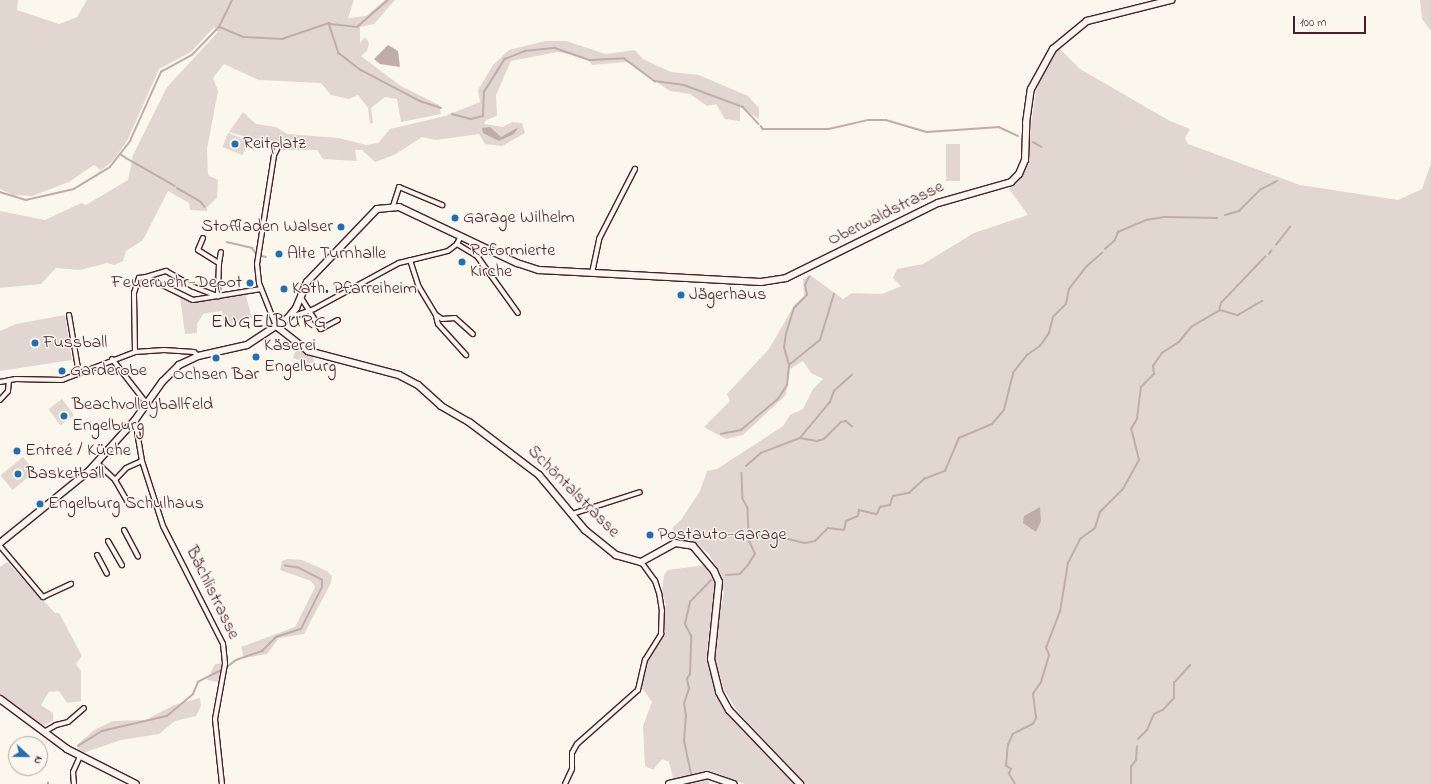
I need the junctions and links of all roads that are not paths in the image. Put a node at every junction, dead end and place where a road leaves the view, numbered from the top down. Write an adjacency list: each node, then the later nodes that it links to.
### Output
1 (1171, 0): 12 (street, Oberwaldstrasse)
2 (278, 147): 14 (street)
3 (635, 169): 12 (street)
4 (442, 205): 5 (street)
5 (393, 206): 6 (street, Oberwaldstrasse); 16 (street)
6 (461, 236): 8 (street); 12 (street, Oberwaldstrasse)
7 (203, 238): 11 (street)
8 (457, 244): 10 (street); 18 (street)
9 (221, 252): 11 (street)
10 (410, 260): 17 (street); 21 (street)
11 (219, 263): 15 (street)
12 (592, 273)
13 (146, 277): 15 (street); 15 (street); 25 (street)
14 (261, 289): 15 (street); 23 (street)
15 (218, 296)
16 (299, 296): 17 (street); 19 (street)
17 (310, 310): 19 (street); 22 (street)
18 (518, 313)
19 (292, 314): 23 (street)
20 (69, 315): 29 (street)
21 (436, 315): 24 (street); 26 (street)
22 (338, 320)
23 (276, 326): 27 (street); 40 (street, Schöntalstrasse)
24 (473, 334)
25 (135, 352): 27 (street); 28 (street)
26 (466, 355)
27 (198, 356): 33 (street)
28 (112, 359): 29 (street); 33 (street)
29 (79, 374): 30 (street)
30 (9, 380): 31 (street); 32 (street)
31 (0, 382)
32 (0, 400)
33 (147, 404): 34 (street)
34 (135, 420): 35 (street, Bächlistrasse); 36 (street)
35 (142, 461): 37 (street); 57 (street, Bächlistrasse)
36 (97, 463): 37 (street); 43 (street)
37 (115, 480): 39 (street)
38 (640, 492): 40 (street)
39 (130, 506)
40 (572, 514): 47 (street, Schöntalstrasse)
41 (124, 530): 46 (street)
42 (108, 541): 48 (street)
43 (0, 543)
44 (0, 546): 50 (street)
45 (97, 554): 49 (street)
46 (138, 556)
47 (640, 562): 58 (street); 61 (street)
48 (122, 565)
49 (106, 574)
50 (70, 584)
51 (0, 699): 53 (street)
52 (84, 708): 53 (street)
53 (44, 732): 54 (street)
54 (80, 756): 55 (street); 56 (street)
55 (74, 784)
56 (136, 784)
57 (222, 784)
58 (565, 784)
59 (669, 784): 60 (street)
60 (734, 784)
61 (800, 784)

